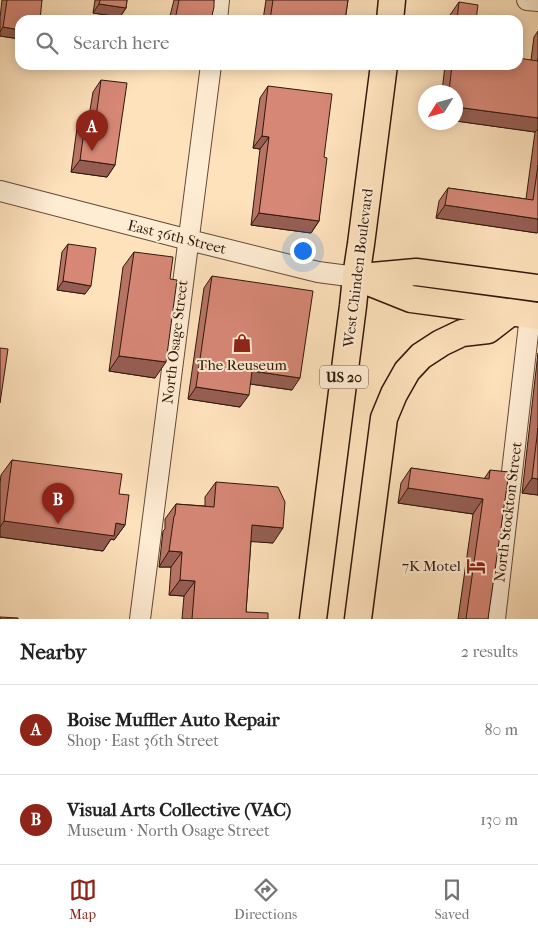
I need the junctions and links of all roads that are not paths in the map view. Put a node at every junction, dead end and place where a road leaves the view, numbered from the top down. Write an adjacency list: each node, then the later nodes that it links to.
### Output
1 (219, 0): 5 (street)
2 (392, 0): 6 (main road)
3 (527, 0): 4 (street)
4 (538, 2)
5 (218, 15)
6 (390, 15)
7 (210, 70): 10 (street, North Osage Street)
8 (383, 70): 11 (main road, West Chinden Boulevard / US 20)
9 (0, 191): 10 (street, East 36th Street)
10 (189, 240): 11 (street, East 36th Street); 14 (street, North Osage Street)
11 (356, 277): 12 (main road); 13 (main road); 15 (main road, West Chinden Boulevard / US 20)
12 (538, 288)
13 (526, 315): 16 (main road); 17 (street, North Stockton Street)
14 (140, 619)
15 (313, 619)
16 (358, 619)
17 (495, 619)

